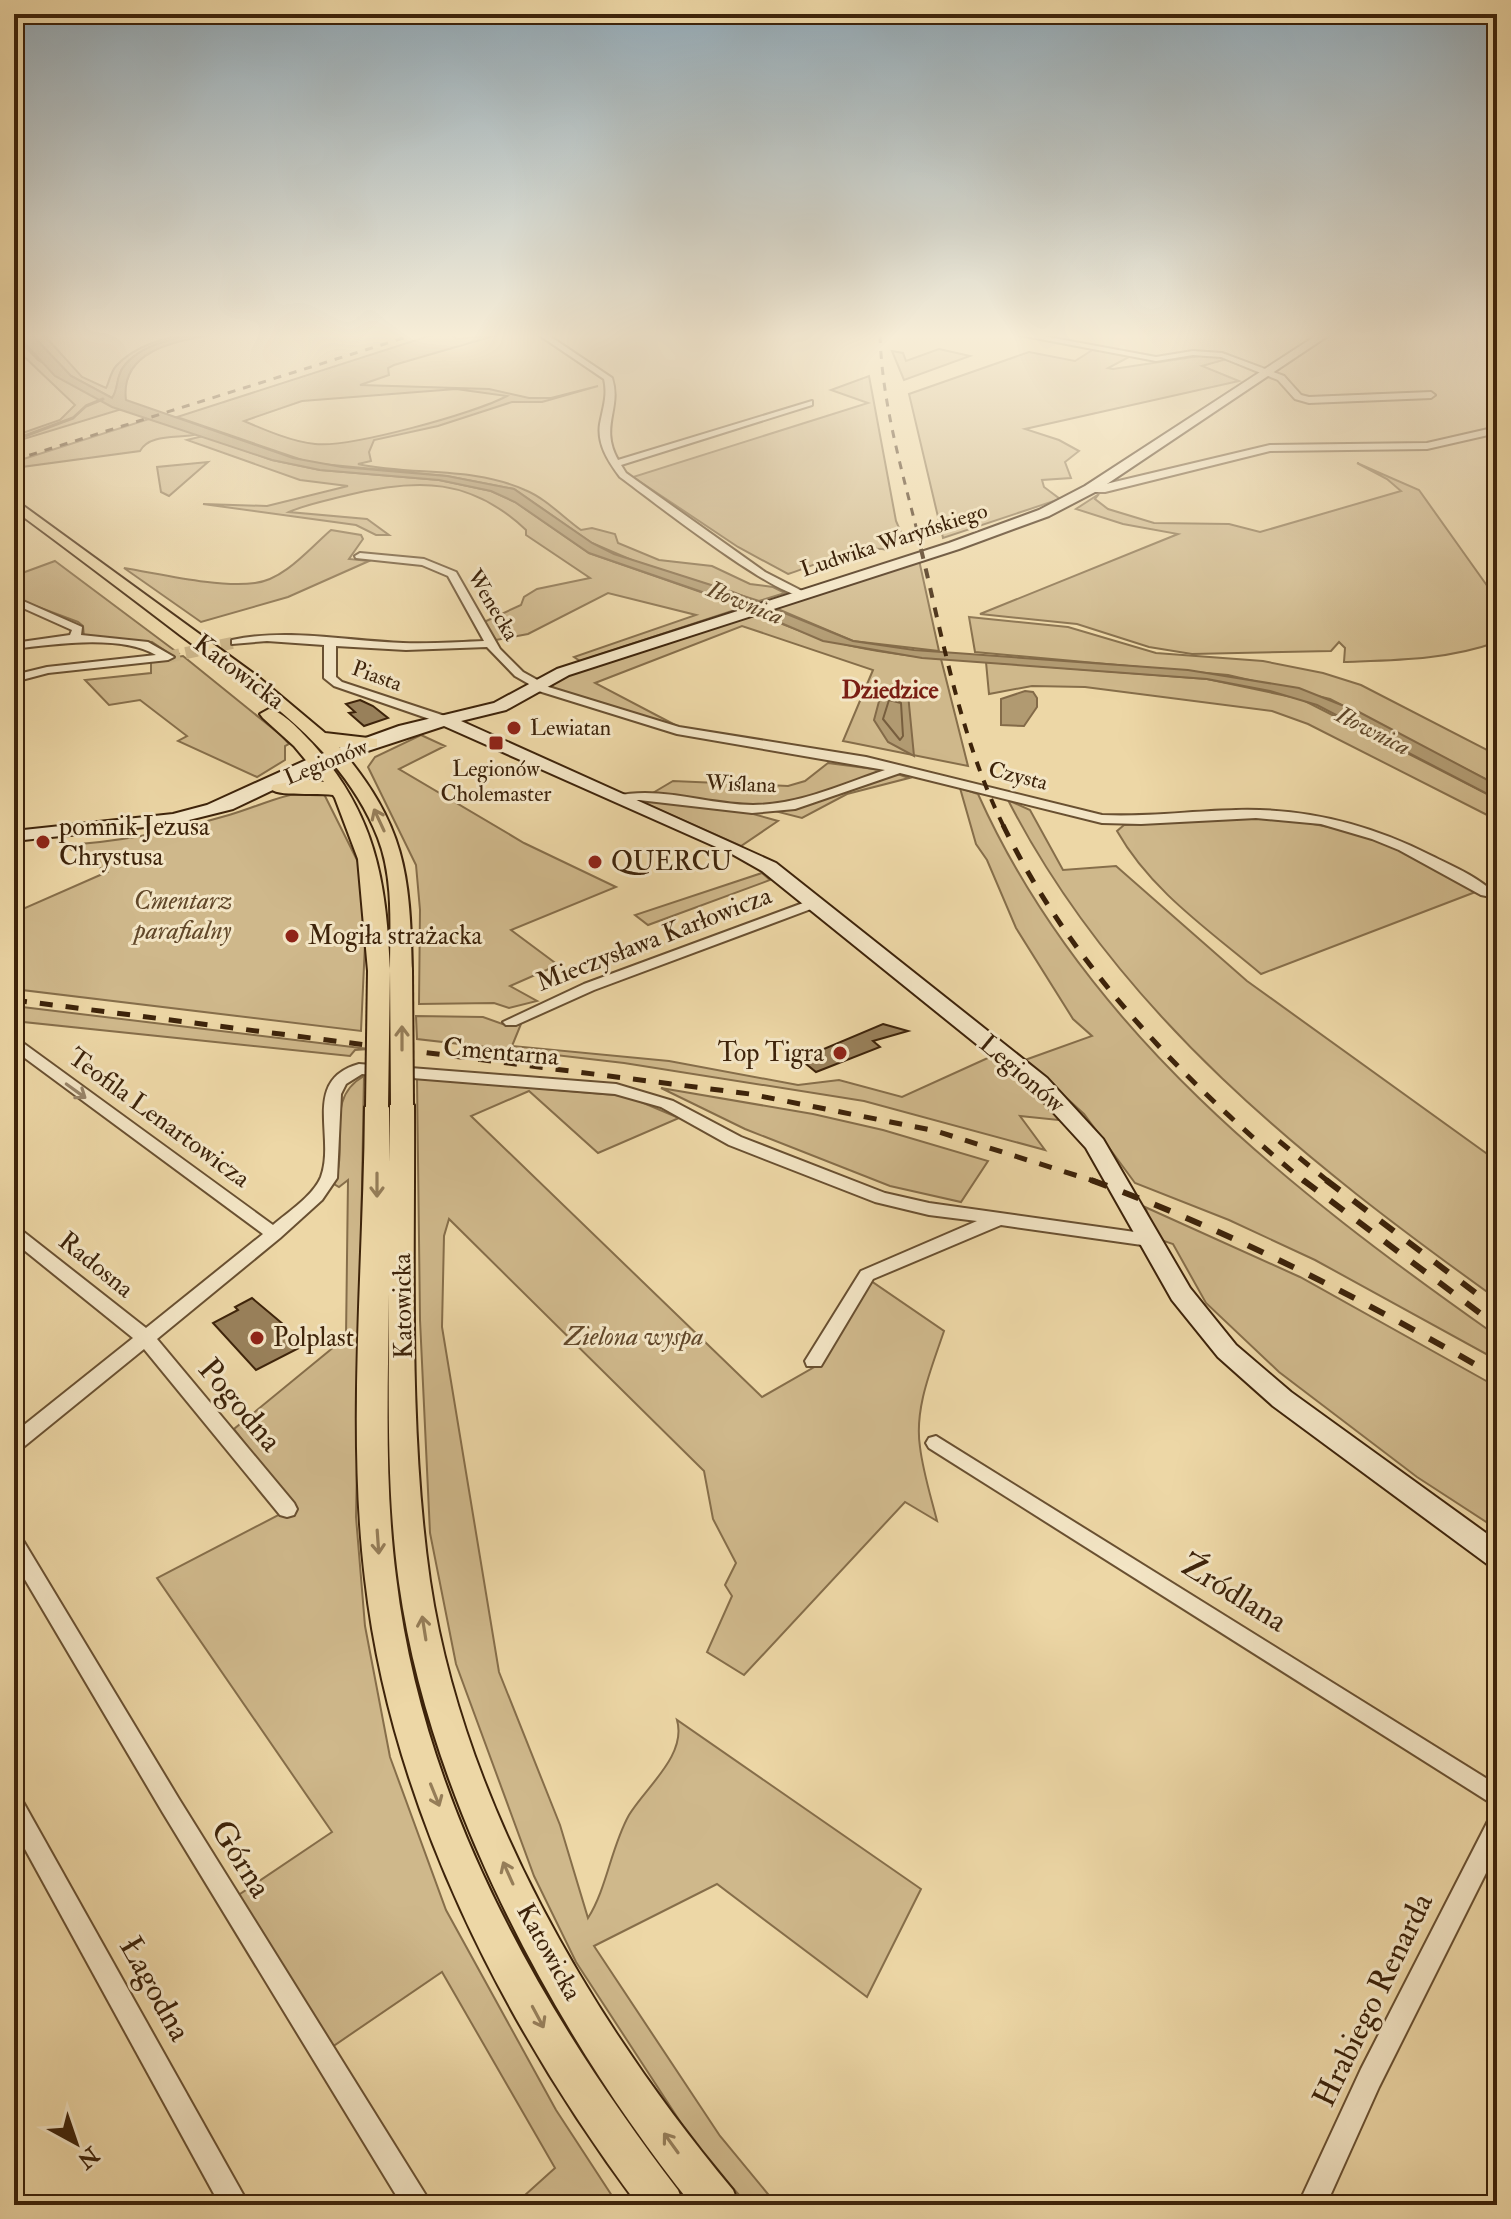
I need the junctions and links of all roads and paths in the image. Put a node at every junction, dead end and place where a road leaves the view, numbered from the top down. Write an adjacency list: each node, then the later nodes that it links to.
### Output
1 (607, 439): 5 (street)
2 (696, 439): 5 (street)
3 (1167, 439): 6 (street, Ludwika Waryńskiego)
4 (1460, 439): 6 (street)
5 (615, 464): 9 (street)
6 (1090, 489): 9 (street, Ludwika Waryńskiego)
7 (18, 511): 21 (main road, Katowicka); 23 (main road, Katowicka)
8 (360, 556): 14 (street, Wenecka)
9 (800, 594): 17 (street, Ludwika Waryńskiego)
10 (14, 600): 11 (street)
11 (75, 638): 15 (street); 16 (street)
12 (330, 640): 13 (street, Piasta); 14 (street, Piasta); 19 (street, Piasta)
13 (236, 642)
14 (490, 644): 17 (street, Wenecka)
15 (14, 646)
16 (14, 679)
17 (535, 685): 18 (street, Ludwika Waryńskiego); 24 (street, Czysta)
18 (500, 707): 19 (street, Ludwika Waryńskiego); 20 (street)
19 (444, 722): 20 (street, Legionów); 22 (street, Legionów); 23 (street, Legionów)
20 (485, 737): 26 (street, Legionów)
21 (323, 738): 22 (main road); 23 (main road, Katowicka)
22 (371, 743): 23 (street, Legionów)
23 (334, 769): 25 (main road); 27 (street, Legionów); 33 (main road, Katowicka, bridge)
24 (901, 769): 26 (street, Wiślana); 29 (street, Czysta)
25 (280, 789): 27 (street, Legionów)
26 (621, 799): 30 (street, Legionów)
27 (214, 808): 28 (street, Legionów)
28 (14, 836)
29 (1486, 892)
30 (814, 903): 31 (street, Mieczysława Karłowicza); 37 (street, Legionów)
31 (511, 1022)
32 (14, 1043): 36 (street, Teofila Lenartowicza, one-way to 36)
33 (389, 1106): 50 (main road, Katowicka, one-way to 50); 51 (main road, Katowicka, one-way to 33)
34 (1001, 1218): 36 (street, Cmentarna); 37 (street, Cmentarna); 39 (street)
35 (14, 1233): 38 (street, Radosna)
36 (274, 1234): 38 (street, Cmentarna)
37 (1149, 1240): 44 (street, Legionów)
38 (146, 1338): 41 (street, Cmentarna); 42 (street, Pogodna)
39 (814, 1361)
40 (936, 1443): 45 (street, Źródlana)
41 (14, 1444)
42 (287, 1509)
43 (14, 1543): 49 (street, Górna)
44 (1497, 1556)
45 (1497, 1797)
46 (14, 1807): 48 (street, Łagodna)
47 (1497, 1827): 52 (street, Hrabiego Renarda)
48 (235, 2205)
49 (418, 2205)
50 (663, 2205)
51 (718, 2205)
52 (1312, 2205)

